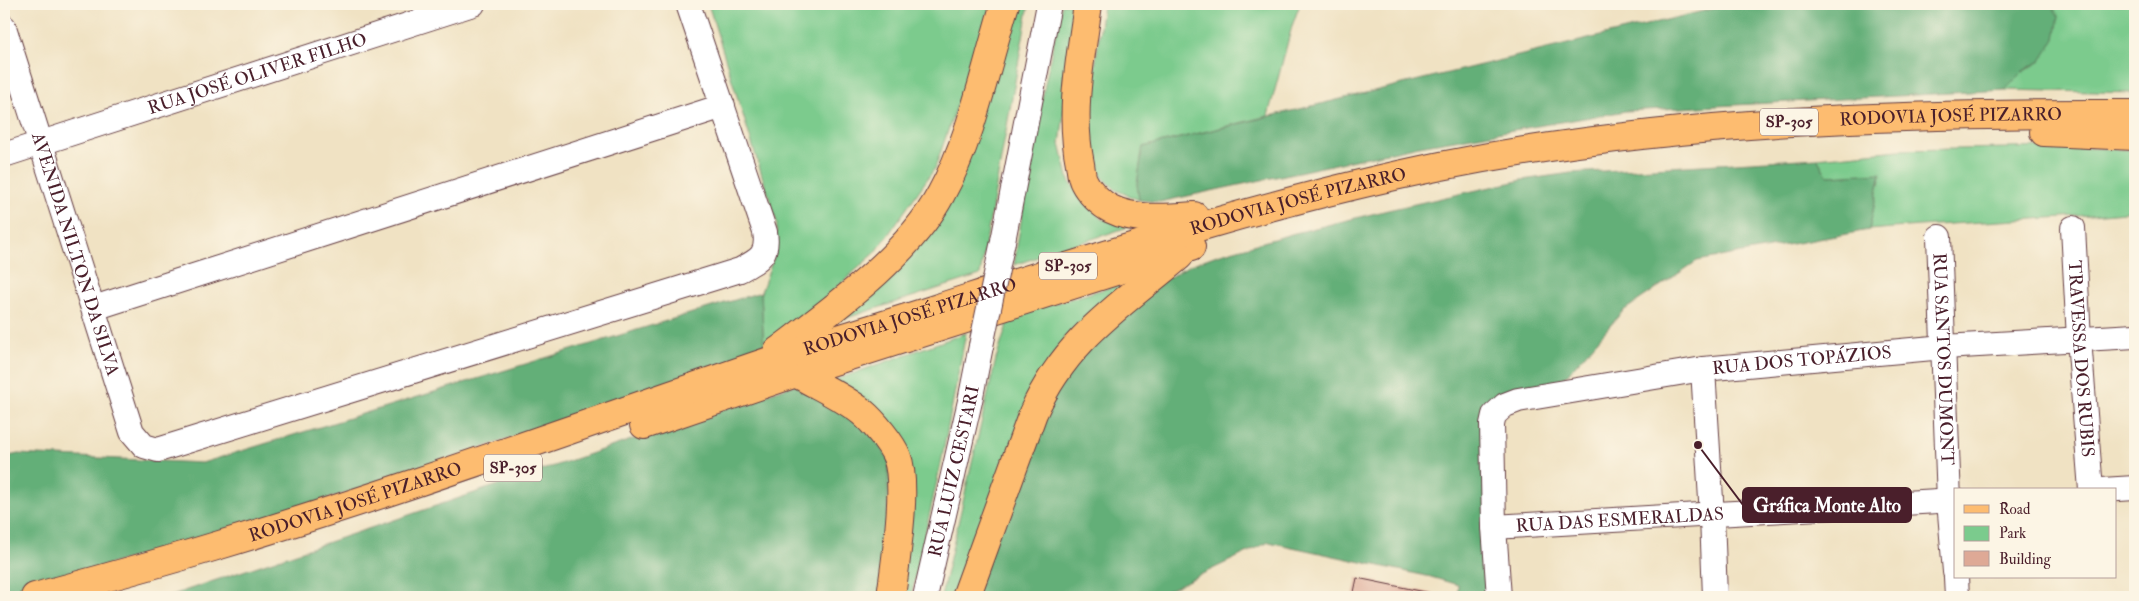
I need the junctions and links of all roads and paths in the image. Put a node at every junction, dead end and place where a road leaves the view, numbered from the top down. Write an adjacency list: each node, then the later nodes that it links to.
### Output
1 (473, 4): 10 (street, RUA JOSÉ OLIVER FILHO)
2 (688, 4): 7 (street)
3 (1004, 4): 20 (main road)
4 (1049, 4): 34 (street, RUA LUIZ CESTARI, bridge)
5 (1088, 4): 12 (main road)
6 (4, 27): 10 (street, AVENIDA NILTON DA SILVA)
7 (724, 106): 16 (street); 16 (street, AVENIDA NILTON DA SILVA)
8 (2135, 114): 12 (main road, RODOVIA JOSÉ PIZARRO / SP-305)
9 (2135, 136): 15 (main road, RODOVIA JOSÉ PIZARRO / SP-305)
10 (41, 144): 11 (street, RUA JOSÉ OLIVER FILHO); 16 (street, AVENIDA NILTON DA SILVA)
11 (4, 155)
12 (1236, 215): 20 (main road, RODOVIA JOSÉ PIZARRO / SP-305)
13 (2073, 228): 18 (street, TRAVESSA DOS RUBIS)
14 (1939, 237): 19 (street, RUA SANTOS DUMONT)
15 (1188, 248): 22 (main road, RODOVIA JOSÉ PIZARRO / SP-305); 35 (main road)
16 (94, 308)
17 (2135, 336): 18 (street, RUA DOS TOPÁZIOS)
18 (2079, 339): 19 (street, RUA DOS TOPÁZIOS); 23 (street, TRAVESSA DOS RUBIS)
19 (1944, 348): 21 (street, RUA DOS TOPÁZIOS); 26 (street, RUA SANTOS DUMONT)
20 (762, 363): 31 (main road, RODOVIA JOSÉ PIZARRO / SP-305)
21 (1703, 369): 27 (street); 28 (street, RUA DOS TOPÁZIOS)
22 (796, 373): 32 (main road, RODOVIA JOSÉ PIZARRO / SP-305); 33 (main road)
23 (2091, 488)
24 (2135, 488): 25 (street)
25 (2116, 489)
26 (1952, 501): 27 (street, RUA DAS ESMERALDAS); 29 (street, RUA SANTOS DUMONT)
27 (1712, 516): 28 (street, RUA DAS ESMERALDAS); 37 (street)
28 (1494, 527): 36 (street, RUA DOS TOPÁZIOS)
29 (1954, 548)
30 (1956, 578): 38 (street)
31 (35, 597)
32 (99, 597)
33 (891, 597)
34 (925, 597)
35 (966, 597)
36 (1499, 597)
37 (1715, 597)
38 (1957, 597)

